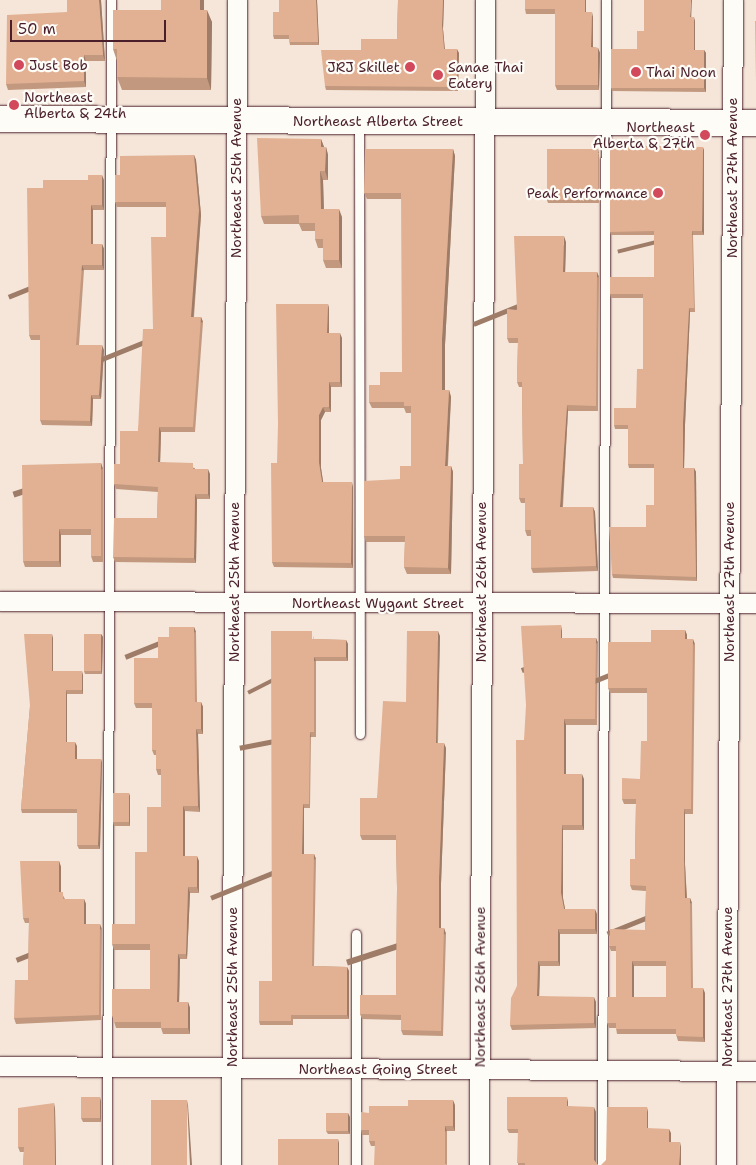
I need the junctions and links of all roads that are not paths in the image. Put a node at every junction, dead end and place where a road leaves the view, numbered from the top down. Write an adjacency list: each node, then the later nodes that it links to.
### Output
1 (112, 0): 7 (lane)
2 (238, 0): 8 (street, Northeast 25th Avenue)
3 (485, 0): 10 (street, Northeast 26th Avenue)
4 (606, 0): 11 (lane)
5 (733, 0): 12 (street, Northeast 27th Avenue)
6 (0, 119): 7 (street, Northeast Alberta Street)
7 (112, 119): 8 (street, Northeast Alberta Street); 14 (lane)
8 (236, 120): 9 (street, Northeast Alberta Street); 15 (street, Northeast 25th Avenue)
9 (359, 121): 10 (street, Northeast Alberta Street); 16 (lane)
10 (485, 122): 11 (street, Northeast Alberta Street); 17 (street, Northeast 26th Avenue)
11 (605, 122): 12 (street, Northeast Alberta Street); 18 (lane)
12 (744, 123): 19 (street, Northeast 27th Avenue)
13 (0, 600): 14 (street, Northeast Wygant Street)
14 (111, 601): 15 (street, Northeast Wygant Street); 24 (lane)
15 (234, 602): 16 (street, Northeast Wygant Street); 25 (street, Northeast 25th Avenue)
16 (362, 602): 17 (street, Northeast Wygant Street); 21 (lane)
17 (481, 603): 18 (street, Northeast Wygant Street); 27 (street, Northeast 26th Avenue)
18 (606, 603): 19 (street, Northeast Wygant Street); 28 (lane)
19 (729, 603): 20 (street, Northeast Wygant Street); 29 (street, Northeast 27th Avenue)
20 (756, 603)
21 (360, 734)
22 (356, 934): 26 (lane)
23 (0, 1066): 24 (street, Northeast Going Street)
24 (107, 1067): 25 (street, Northeast Going Street); 31 (lane)
25 (231, 1068): 26 (street, Northeast Going Street); 32 (street, Northeast 25th Avenue)
26 (357, 1068): 27 (street, Northeast Going Street); 33 (lane)
27 (480, 1069): 28 (street, Northeast Going Street); 34 (street, Northeast 26th Avenue)
28 (604, 1070): 29 (street, Northeast Going Street); 35 (lane)
29 (727, 1070): 30 (street, Northeast Going Street); 36 (street, Northeast 27th Avenue)
30 (756, 1071)
31 (107, 1165)
32 (231, 1165)
33 (356, 1165)
34 (479, 1165)
35 (602, 1165)
36 (726, 1165)

